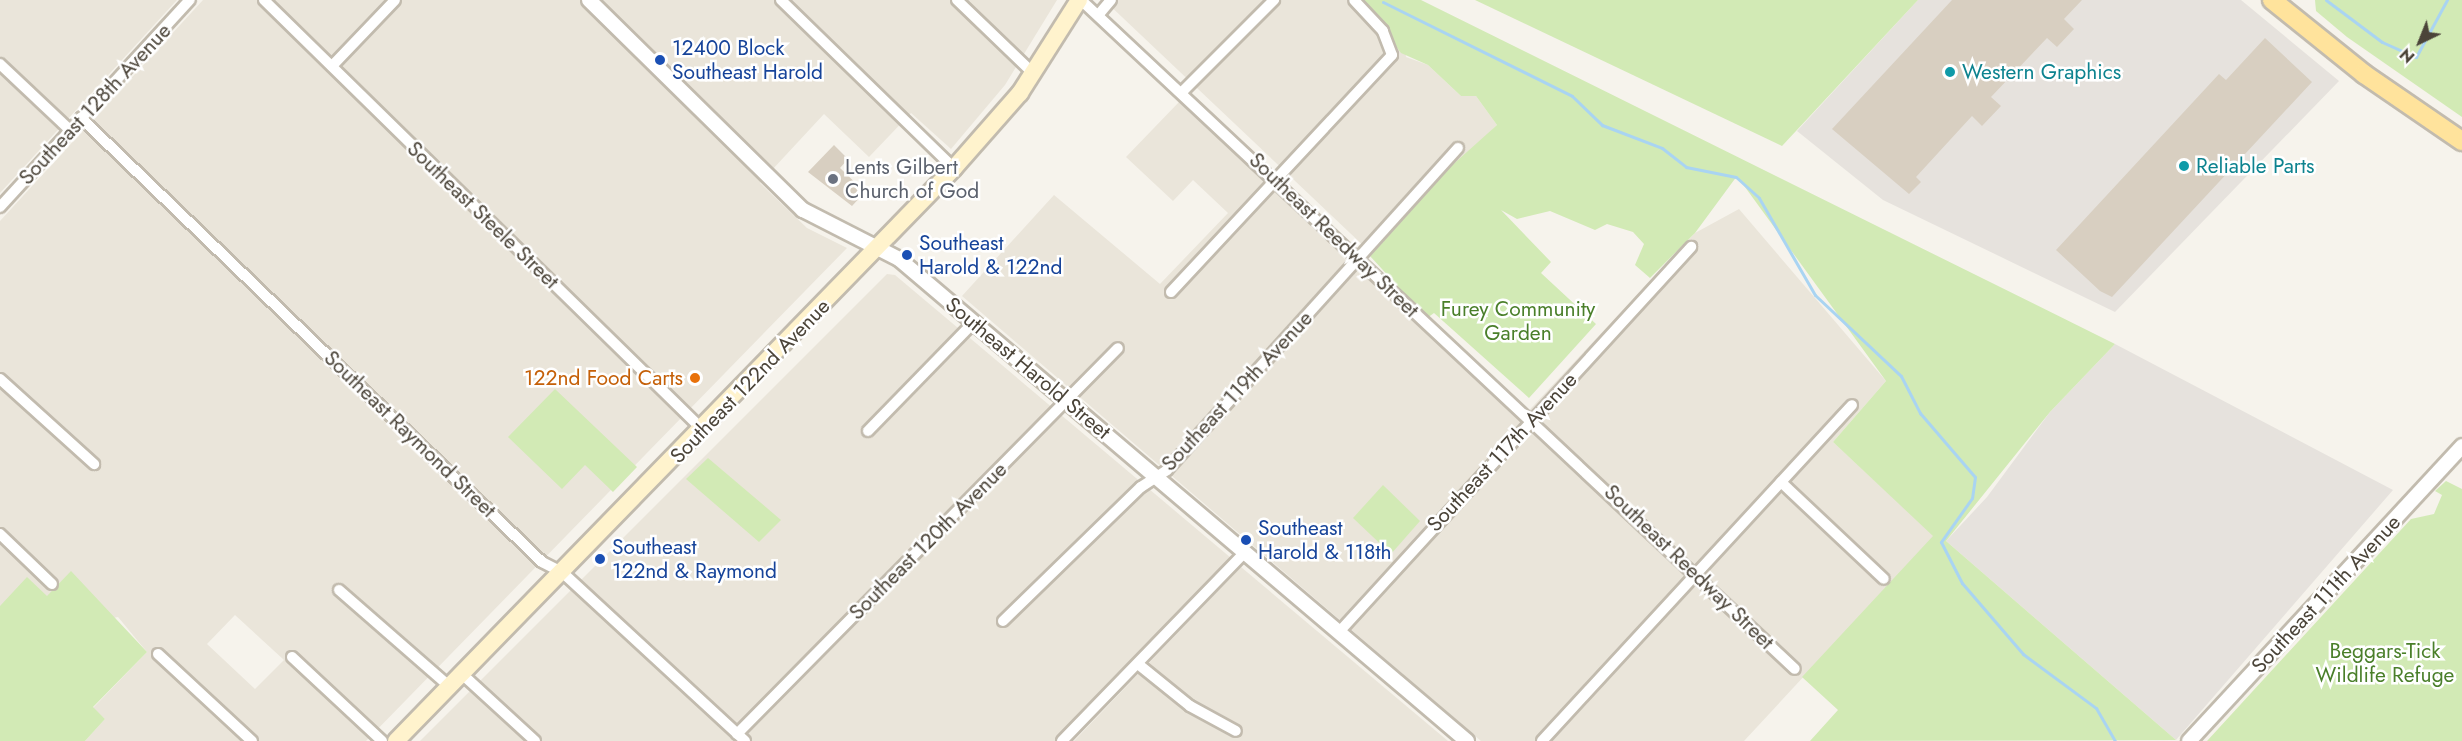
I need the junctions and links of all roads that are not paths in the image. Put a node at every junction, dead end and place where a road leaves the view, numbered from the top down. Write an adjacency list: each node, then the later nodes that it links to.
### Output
1 (190, 0): 17 (street, Southeast 128th Avenue)
2 (264, 0): 14 (street, Southeast Steele Street)
3 (395, 0): 14 (street)
4 (589, 0): 25 (street, Southeast Harold Street)
5 (781, 0): 21 (street)
6 (957, 0): 15 (street)
7 (1080, 0): 12 (street, Southeast Reedway Street); 15 (main road, Southeast 122nd Avenue)
8 (1111, 0): 12 (street)
9 (1274, 0): 16 (street)
10 (1354, 0): 22 (street)
11 (2272, 0): 19 (main road)
12 (1100, 13): 16 (street, Southeast Reedway Street)
13 (0, 64): 18 (street)
14 (332, 66): 34 (street, Southeast Steele Street)
15 (1034, 74): 21 (main road, Southeast 122nd Avenue)
16 (1183, 91): 22 (street, Southeast Reedway Street)
17 (81, 118): 18 (street, Southeast 128th Avenue); 42 (street, Southeast Raymond Street)
18 (70, 130): 23 (street, Southeast 128th Avenue)
19 (2462, 141)
20 (1458, 148): 26 (street, Southeast 119th Avenue)
21 (954, 168): 25 (main road, Southeast 122nd Avenue)
22 (1275, 176): 26 (street, Southeast Reedway Street); 27 (street)
23 (0, 207)
24 (1690, 247): 33 (street, Southeast 117th Avenue)
25 (879, 249): 28 (street, Southeast Harold Street); 34 (main road, Southeast 122nd Avenue)
26 (1358, 255): 33 (street, Southeast Reedway Street); 38 (street, Southeast 119th Avenue)
27 (1171, 292)
28 (974, 322): 31 (street, Southeast Harold Street); 35 (street)
29 (1118, 348): 31 (street, Southeast 120th Avenue)
30 (0, 379): 37 (street)
31 (1066, 401): 38 (street, Southeast Harold Street); 56 (street, Southeast 120th Avenue)
32 (1852, 405): 39 (street)
33 (1532, 419): 43 (street, Southeast Reedway Street); 48 (street, Southeast 117th Avenue)
34 (703, 430): 42 (main road, Southeast 122nd Avenue)
35 (868, 431)
36 (2462, 446): 64 (street, Southeast 111th Avenue)
37 (94, 464)
38 (1156, 477): 41 (street, Southeast Harold Street); 47 (street, Southeast 119th Avenue)
39 (1780, 482): 43 (street); 44 (street)
40 (0, 534): 45 (street)
41 (1245, 552): 48 (street, Southeast Harold Street); 51 (street)
42 (562, 572): 53 (main road, Southeast 122nd Avenue); 56 (street, Southeast Raymond Street)
43 (1697, 573): 52 (street, Southeast Reedway Street); 63 (street)
44 (1884, 579)
45 (52, 584)
46 (339, 590): 54 (street)
47 (1003, 621)
48 (1339, 632): 62 (street, Southeast Harold Street)
49 (158, 654): 57 (street)
50 (292, 657): 58 (street)
51 (1138, 664): 55 (street); 61 (street)
52 (1796, 669)
53 (462, 674): 54 (main road, Southeast 122nd Avenue); 60 (street)
54 (450, 687): 59 (main road, Southeast 122nd Avenue)
55 (1236, 731)
56 (741, 738)
57 (252, 741)
58 (382, 741)
59 (396, 741)
60 (535, 741)
61 (1062, 741)
62 (1467, 741)
63 (1542, 741)
64 (2189, 741)

